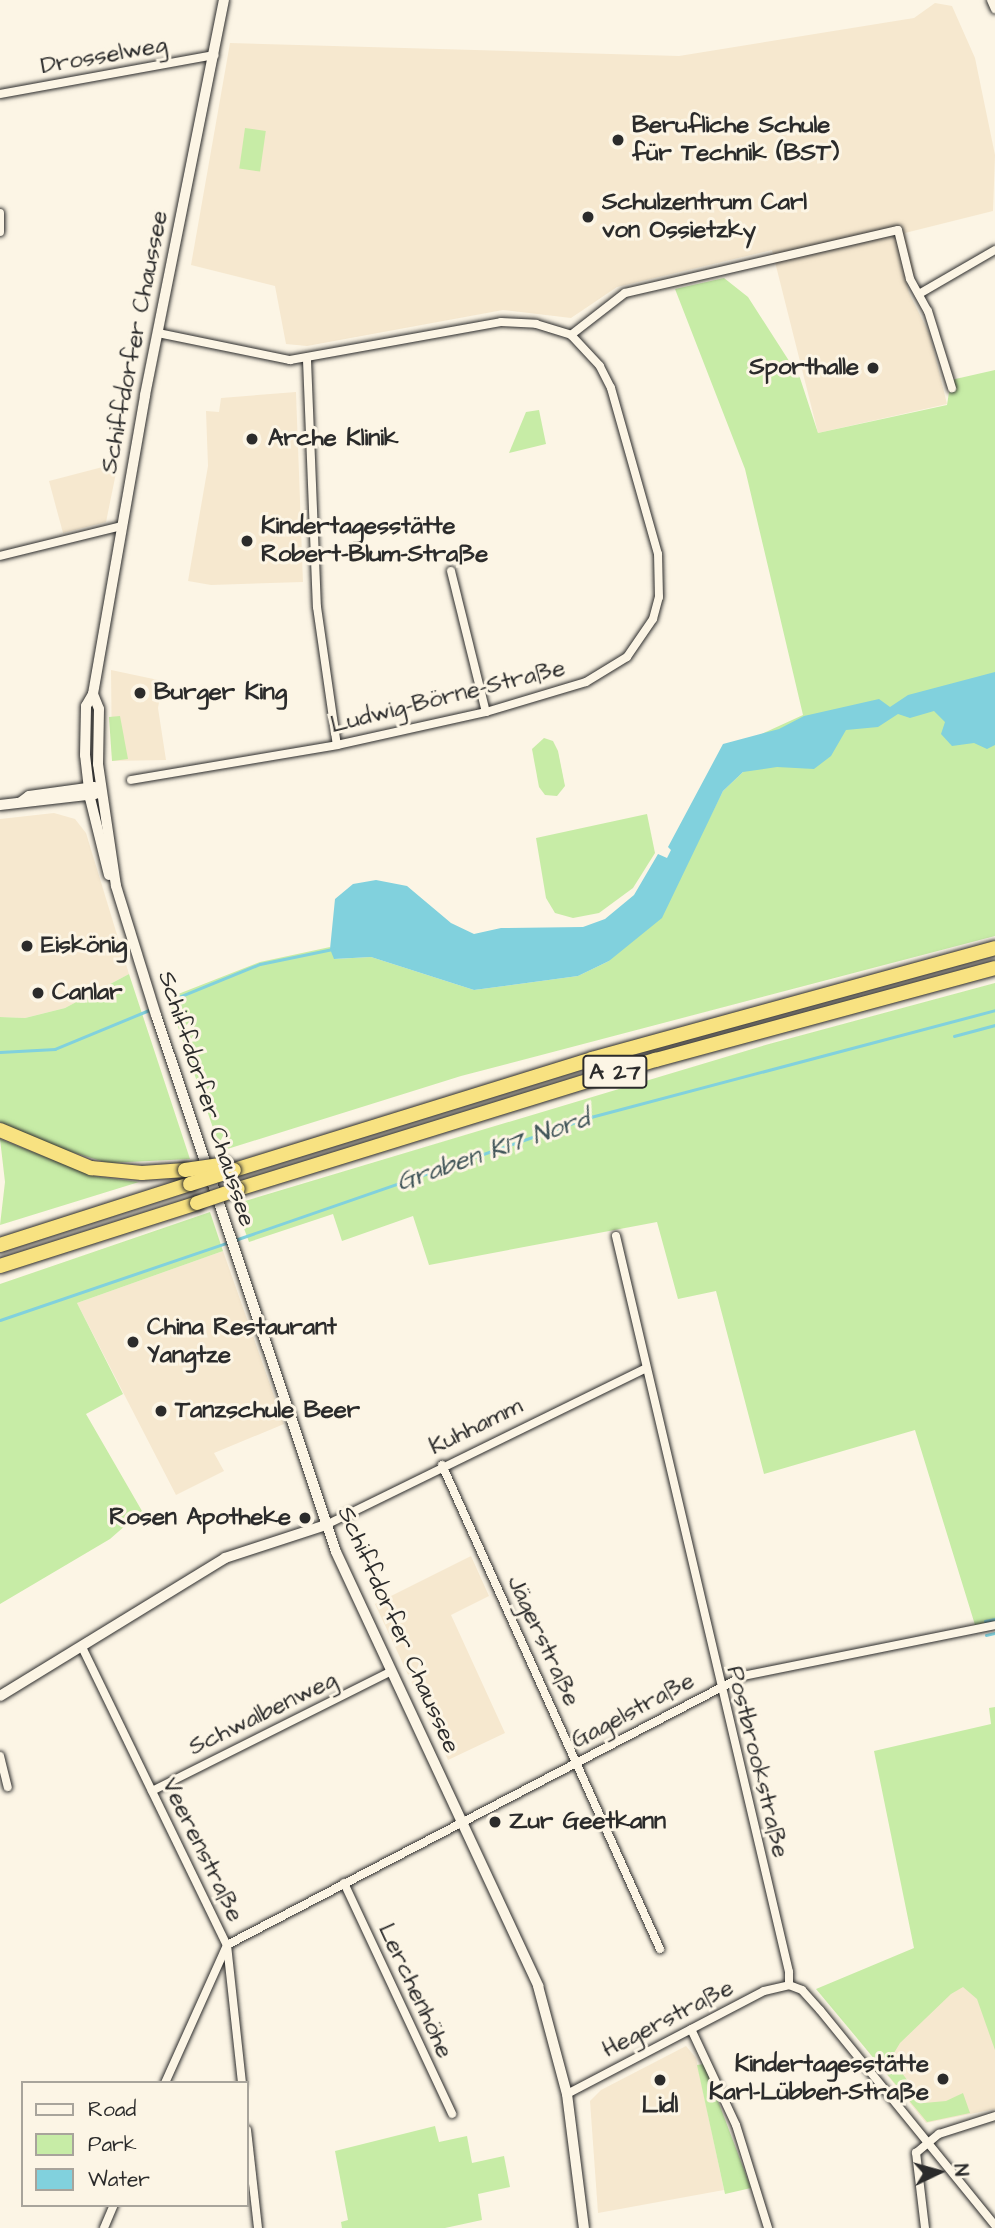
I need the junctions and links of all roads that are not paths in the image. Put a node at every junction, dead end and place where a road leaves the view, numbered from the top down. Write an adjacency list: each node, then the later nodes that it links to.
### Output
1 (224, 0): 4 (street, Schiffdorfer Chaussee)
2 (990, 0): 3 (street)
3 (995, 9)
4 (214, 55): 5 (street, Drosselweg); 10 (street, Schiffdorfer Chaussee)
5 (0, 94)
6 (0, 213): 7 (street)
7 (0, 232)
8 (995, 250): 9 (street)
9 (919, 294): 11 (street); 13 (street)
10 (158, 332): 12 (street); 14 (street, Schiffdorfer Chaussee)
11 (571, 335): 12 (street); 17 (street, Ludwig-Börne-Straße)
12 (307, 360): 18 (street)
13 (952, 387)
14 (121, 526): 15 (street); 20 (street, Schiffdorfer Chaussee)
15 (0, 556)
16 (451, 570): 17 (street)
17 (486, 712): 18 (street, Ludwig-Börne-Straße)
18 (337, 745): 19 (street, Ludwig-Börne-Straße)
19 (131, 780)
20 (95, 790): 21 (street); 31 (street, Schiffdorfer Chaussee)
21 (0, 805)
22 (995, 948): 25 (highway, A 27, bridge)
23 (995, 968): 28 (highway, A 27, bridge)
24 (0, 1130): 25 (highway)
25 (188, 1177): 27 (highway)
26 (616, 1236): 29 (street, Postbrookstraße)
27 (0, 1245)
28 (0, 1266)
29 (646, 1368): 30 (street, Kuhhamm); 35 (street, Postbrookstraße)
30 (442, 1465): 31 (street, Kuhhamm); 38 (street, Jägerstraße)
31 (326, 1525): 33 (street); 34 (street, Schiffdorfer Chaussee)
32 (995, 1625): 35 (street, Gagelstraße)
33 (82, 1647): 36 (street); 40 (street, Veerenstraße)
34 (392, 1671): 40 (street, Schwalbenweg); 41 (street, Schiffdorfer Chaussee)
35 (719, 1687): 38 (street, Gagelstraße); 45 (street, Postbrookstraße)
36 (0, 1696)
37 (0, 1756): 39 (street)
38 (578, 1762): 41 (street, Gagelstraße); 44 (street, Jägerstraße)
39 (8, 1787)
40 (152, 1791): 43 (street, Veerenstraße)
41 (462, 1821): 42 (street, Gagelstraße); 49 (street, Schiffdorfer Chaussee)
42 (344, 1883): 43 (street, Gagelstraße); 50 (street, Lerchenhöhe)
43 (227, 1945): 47 (street); 48 (street, Veerenstraße)
44 (660, 1949)
45 (789, 1985): 46 (street, Hegerstraße); 53 (street)
46 (691, 2029): 49 (street, Hegerstraße); 59 (street)
47 (166, 2081)
48 (242, 2081)
49 (567, 2094): 58 (street, Schiffdorfer Chaussee)
50 (452, 2115)
51 (995, 2116): 53 (street)
52 (248, 2139): 57 (street)
53 (928, 2143): 55 (street); 60 (street)
54 (113, 2207): 56 (street)
55 (995, 2225)
56 (104, 2228)
57 (258, 2228)
58 (584, 2228)
59 (768, 2228)
60 (925, 2228)

